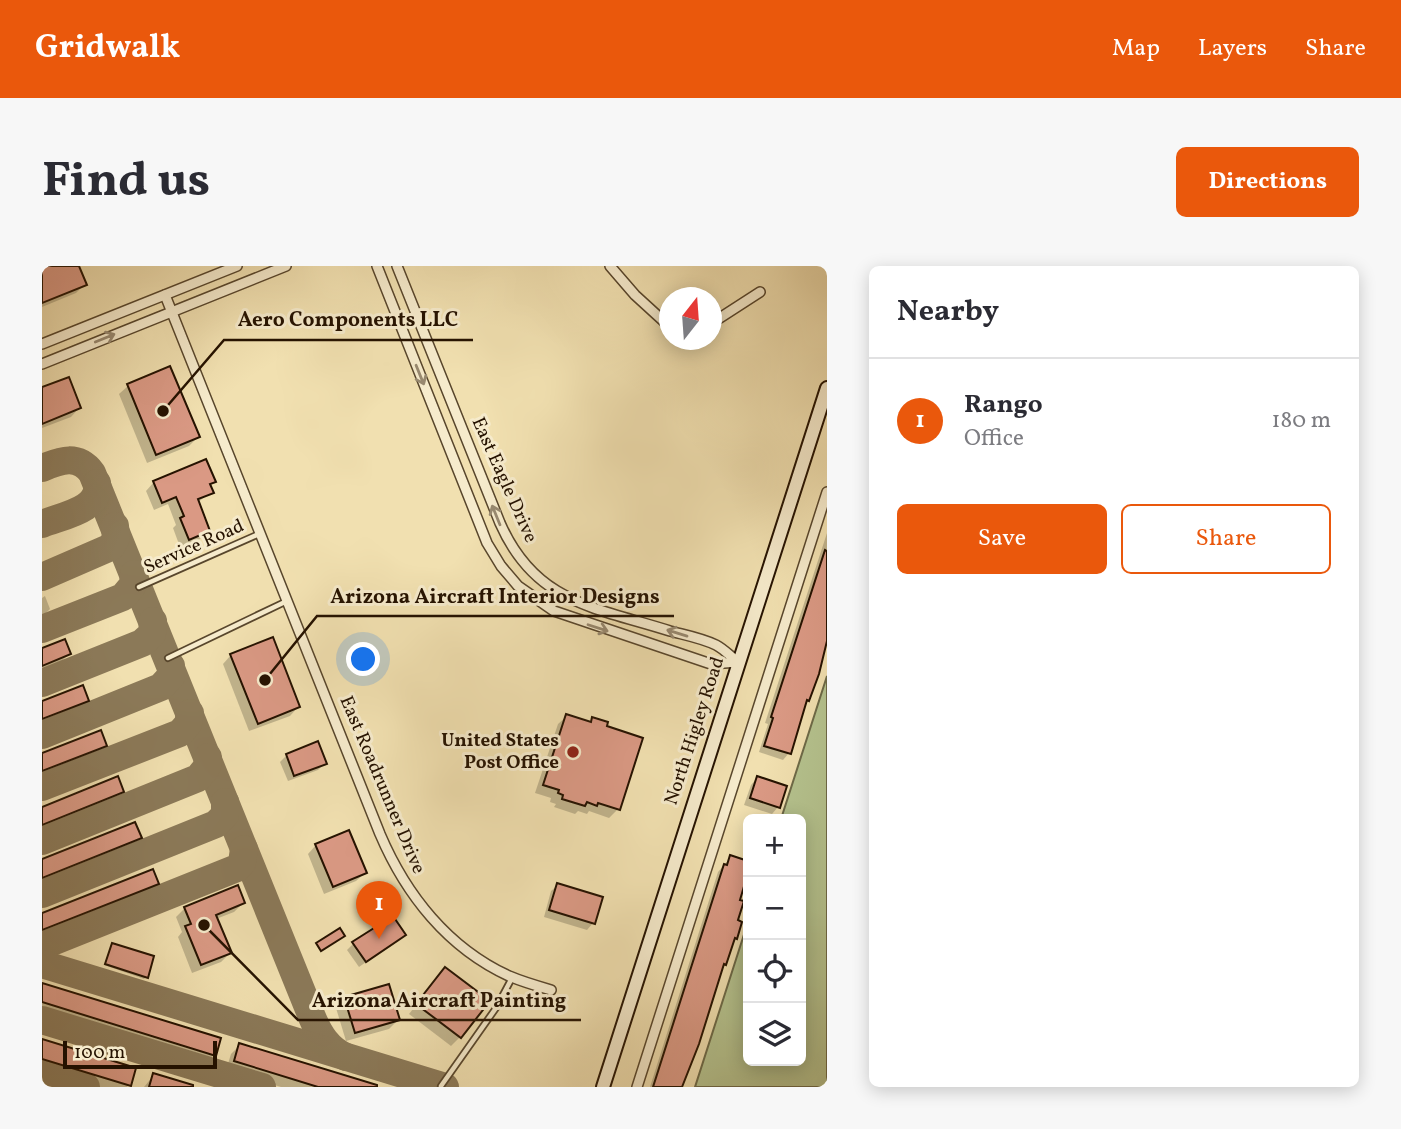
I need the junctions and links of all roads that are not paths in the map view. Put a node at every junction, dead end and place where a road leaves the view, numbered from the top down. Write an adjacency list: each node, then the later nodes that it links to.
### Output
1 (237, 266): 7 (street)
2 (286, 266): 8 (street)
3 (377, 266): 15 (street, East Eagle Drive, one-way to 15)
4 (397, 266): 14 (street, East Eagle Drive)
5 (610, 266): 9 (street)
6 (760, 292): 10 (street)
7 (165, 295): 8 (street, East Roadrunner Drive); 11 (street)
8 (172, 312): 12 (street, one-way to 8); 17 (street, East Roadrunner Drive)
9 (659, 317)
10 (722, 317)
11 (42, 344)
12 (42, 363)
13 (827, 388): 21 (main road, North Higley Road)
14 (446, 389): 15 (street); 21 (street, East Eagle Drive, one-way to 14)
15 (429, 396): 21 (street, East Eagle Drive, one-way to 21)
16 (827, 492): 26 (street)
17 (260, 533): 18 (lane, Service Road); 19 (street, East Roadrunner Drive)
18 (139, 587)
19 (287, 601): 20 (lane); 22 (street, East Roadrunner Drive)
20 (168, 658)
21 (738, 662): 25 (main road, North Higley Road)
22 (512, 977): 23 (street, East Roadrunner Drive); 24 (lane)
23 (551, 990)
24 (441, 1086)
25 (603, 1087)
26 (637, 1087)

